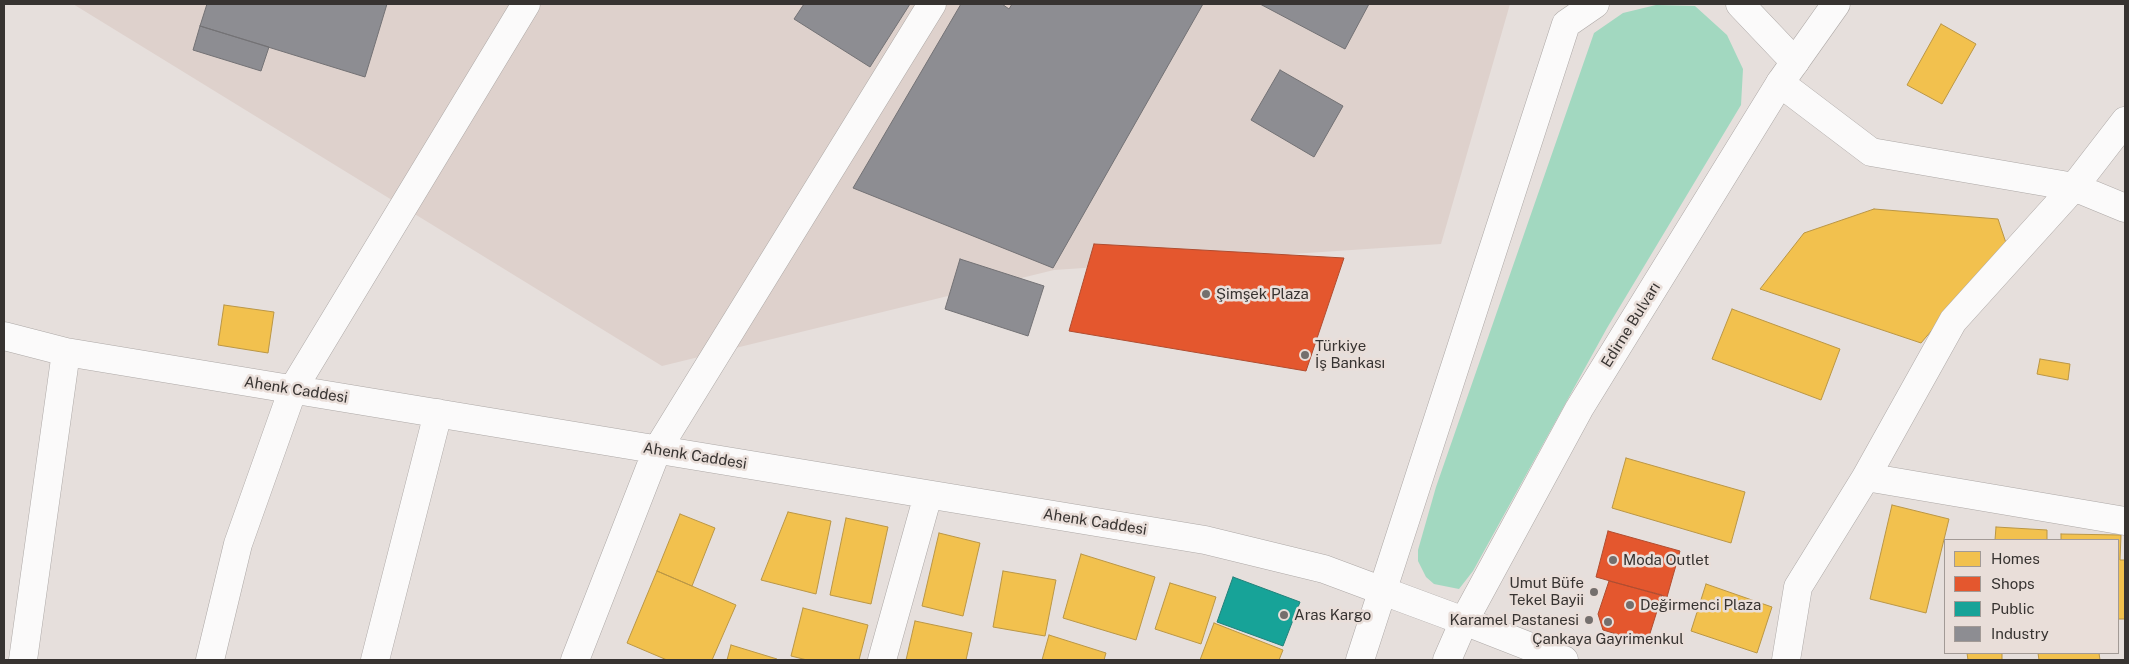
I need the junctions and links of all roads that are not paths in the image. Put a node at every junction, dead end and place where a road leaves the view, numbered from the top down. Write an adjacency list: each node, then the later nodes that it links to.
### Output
1 (526, 4): 13 (main road)
2 (932, 4): 15 (main road)
3 (1595, 4): 6 (main road)
4 (1740, 4): 7 (main road)
5 (1836, 4): 7 (main road, Edirne Bulvarı)
6 (1568, 14): 19 (main road)
7 (1787, 73): 9 (main road); 20 (main road, Edirne Bulvarı)
8 (2125, 121): 9 (main road)
9 (2074, 187): 10 (main road); 16 (main road)
10 (2125, 208)
11 (4, 336): 12 (main road, Ahenk Caddesi)
12 (66, 352): 13 (main road, Ahenk Caddesi); 21 (main road)
13 (293, 389): 14 (main road, Ahenk Caddesi); 22 (main road)
14 (438, 414): 15 (main road, Ahenk Caddesi); 23 (main road)
15 (657, 450): 17 (main road, Ahenk Caddesi); 24 (main road)
16 (1866, 477): 18 (main road); 29 (main road)
17 (928, 495): 19 (main road, Ahenk Caddesi); 25 (main road)
18 (2125, 521)
19 (1383, 591): 20 (main road, Ahenk Caddesi); 26 (main road)
20 (1464, 621): 27 (main road, Edirne Bulvarı); 28 (main road, Ahenk Caddesi)
21 (23, 660)
22 (210, 660)
23 (375, 660)
24 (575, 660)
25 (882, 660)
26 (1360, 660)
27 (1447, 660)
28 (1564, 660)
29 (1786, 660)

